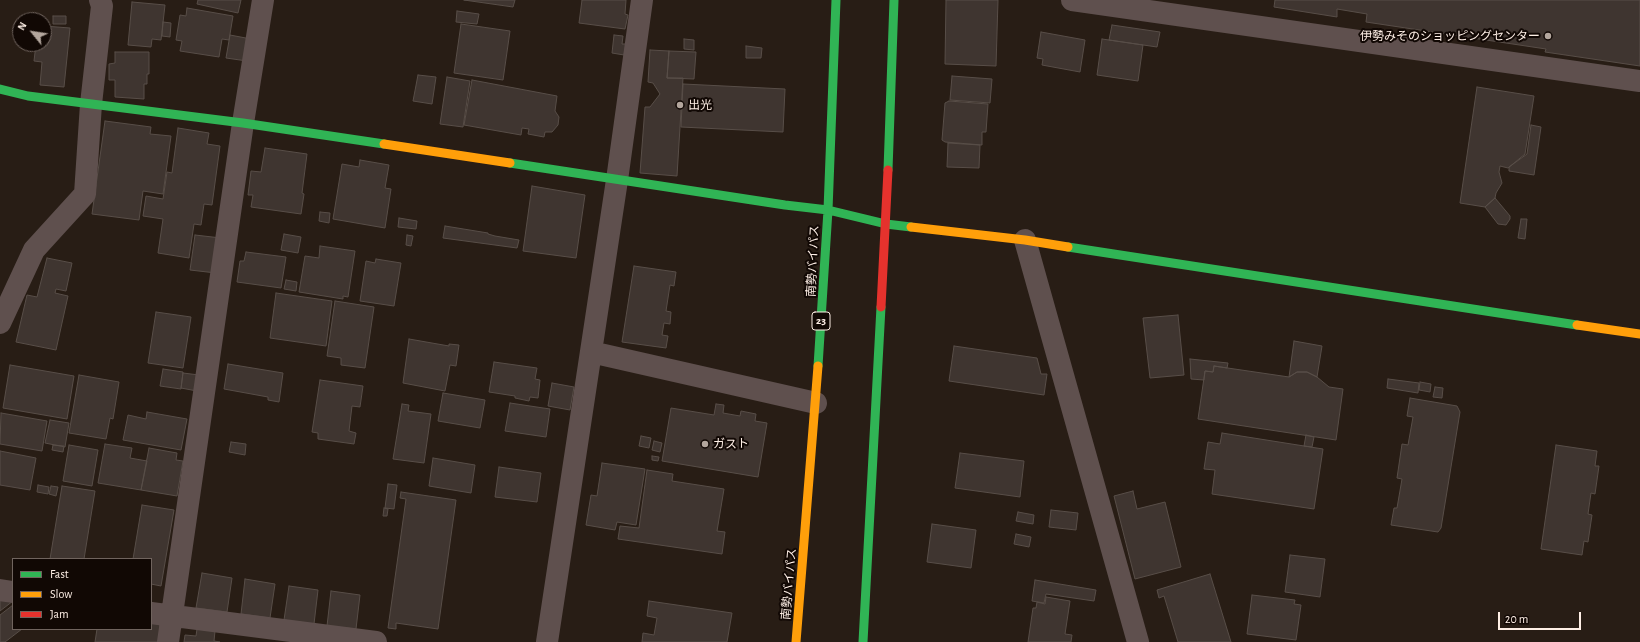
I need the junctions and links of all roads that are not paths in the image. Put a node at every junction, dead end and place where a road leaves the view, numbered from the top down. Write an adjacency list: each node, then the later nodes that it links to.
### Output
1 (100, 0): 9 (street)
2 (264, 0): 10 (street)
3 (642, 0): 11 (street)
4 (836, 0): 12 (main road, 南勢バイパス / 23)
5 (894, 0): 13 (main road)
6 (1072, 0): 7 (street)
7 (1640, 80)
8 (0, 89): 9 (main road)
9 (91, 104): 10 (main road); 15 (street)
10 (243, 123): 11 (main road); 22 (street)
11 (617, 180): 12 (main road); 17 (street)
12 (828, 210): 13 (main road); 18 (main road, 南勢バイパス / 23)
13 (886, 224): 14 (main road); 27 (main road)
14 (1025, 240): 16 (main road); 28 (street)
15 (0, 323)
16 (1640, 334)
17 (591, 352): 18 (street); 25 (street)
18 (816, 403): 26 (main road, 南勢バイパス / 23)
19 (0, 590): 20 (street)
20 (12, 592)
21 (152, 613): 22 (street)
22 (172, 617): 23 (street); 24 (street)
23 (168, 642)
24 (376, 642)
25 (547, 642)
26 (796, 642)
27 (863, 642)
28 (1138, 642)

